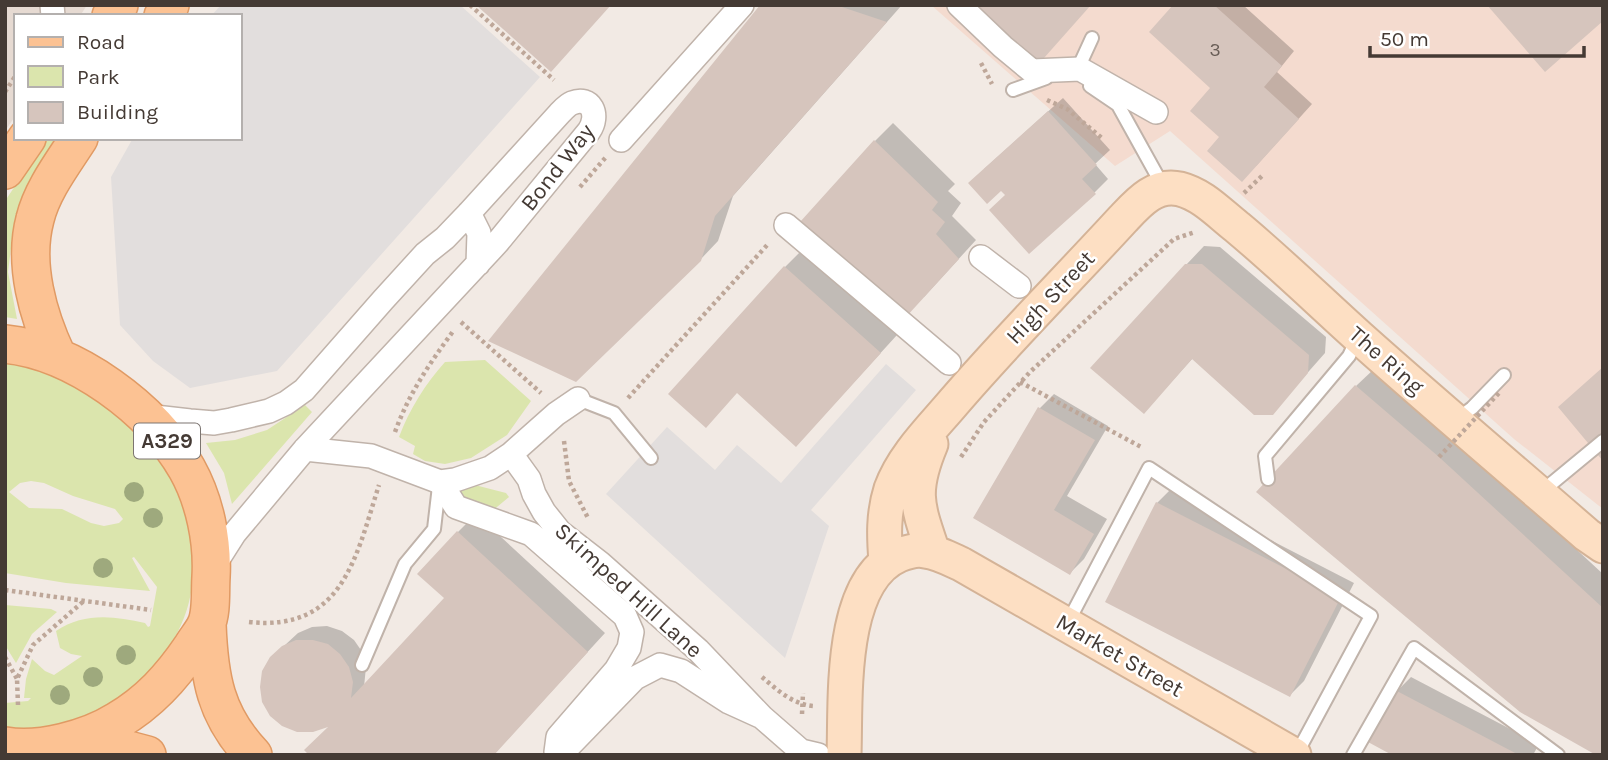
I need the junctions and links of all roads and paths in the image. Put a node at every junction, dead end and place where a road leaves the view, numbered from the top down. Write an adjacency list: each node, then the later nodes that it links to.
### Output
1 (470, 5): 6 (path)
2 (742, 5): 13 (street)
3 (958, 5): 5 (street)
4 (1092, 38): 5 (lane)
5 (1079, 73): 7 (lane); 9 (street); 16 (lane)
6 (554, 80)
7 (1013, 90)
8 (1045, 99): 10 (path)
9 (1156, 112)
10 (1103, 139)
11 (26, 140): 14 (main road)
12 (78, 140): 26 (main road)
13 (621, 140)
14 (5, 170)
15 (1264, 174): 17 (path)
16 (1164, 188): 24 (street, The Ring); 34 (street, High Street)
17 (1237, 199)
18 (469, 213): 22 (street); 22 (street, Bond Way); 35 (street, Bond Way)
19 (786, 225): 27 (street); 31 (path)
20 (1197, 232): 29 (path)
21 (981, 257): 23 (street)
22 (478, 264): 40 (street, Bond Way)
23 (1019, 286)
24 (1358, 336): 36 (street, The Ring); 46 (lane)
25 (5, 344): 26 (main road, A329)
26 (57, 356): 35 (main road, A329)
27 (949, 363)
28 (1504, 375): 36 (lane)
29 (1020, 382): 44 (path); 45 (path)
30 (1499, 393): 42 (path, bridge)
31 (628, 398)
32 (549, 400): 37 (path)
33 (578, 400): 41 (street); 43 (lane)
34 (944, 414): 52 (street, High Street); 53 (street, High Street)
35 (142, 415): 54 (main road, A329)
36 (1456, 421): 49 (street, The Ring)
37 (396, 432)
38 (564, 438): 50 (path, Skimped Hill Lane)
39 (1603, 441): 49 (lane)
40 (305, 449): 47 (street); 54 (street, Bond Way)
41 (511, 454): 47 (street); 67 (street, Skimped Hill Lane)
42 (1439, 457)
43 (651, 458)
44 (957, 465)
45 (1149, 468): 60 (lane); 74 (lane)
46 (1268, 479)
47 (440, 482): 62 (lane); 67 (street, Skimped Hill Lane)
48 (380, 485): 58 (path)
49 (1539, 494): 51 (street, The Ring)
50 (595, 525)
51 (1603, 546)
52 (938, 555): 53 (street); 60 (street, Market Street)
53 (886, 562): 73 (street)
54 (211, 570): 59 (main road, A329)
55 (5, 590): 56 (path)
56 (86, 600): 57 (path); 63 (path)
57 (151, 610)
58 (249, 622)
59 (207, 624): 68 (main road); 71 (main road)
60 (1067, 624): 74 (street, Market Street)
61 (5, 657): 63 (path)
62 (362, 665)
63 (17, 679): 65 (path)
64 (803, 693): 66 (path)
65 (18, 705)
66 (802, 714)
67 (761, 718): 72 (street, Skimped Hill Lane)
68 (83, 738): 69 (main road); 70 (main road)
69 (7, 748)
70 (147, 755)
71 (253, 755)
72 (818, 755)
73 (844, 755)
74 (1295, 755)
75 (1353, 755): 76 (lane)
76 (1558, 755)

